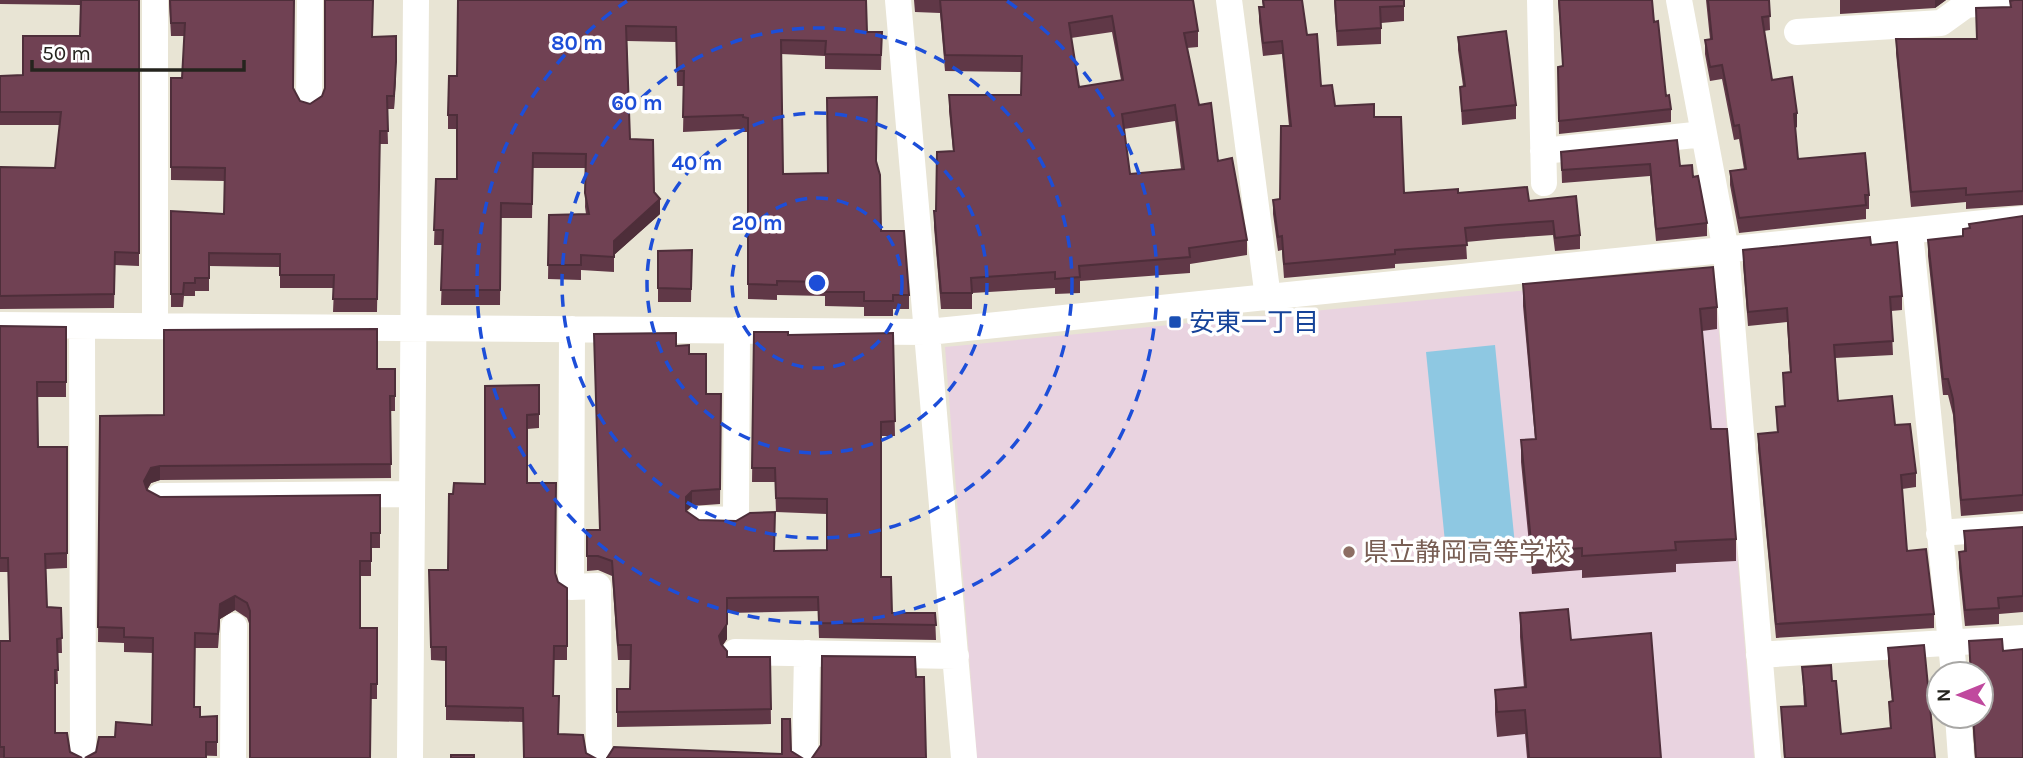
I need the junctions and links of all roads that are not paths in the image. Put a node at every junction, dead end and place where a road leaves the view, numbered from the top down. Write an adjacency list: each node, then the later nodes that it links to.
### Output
1 (156, 0): 20 (street)
2 (310, 0): 10 (street)
3 (416, 0): 21 (street)
4 (898, 0): 24 (street)
5 (1229, 0): 17 (street)
6 (1540, 0): 12 (street)
7 (1679, 0): 11 (street)
8 (2007, 0): 9 (street)
9 (1797, 32)
10 (309, 101)
11 (1704, 134): 12 (street); 16 (street)
12 (1543, 151): 13 (street)
13 (1544, 183)
14 (2023, 219): 15 (street)
15 (1910, 232): 16 (street); 29 (street)
16 (1726, 251): 17 (street); 35 (street)
17 (1268, 298): 24 (street)
18 (0, 325): 19 (street)
19 (82, 326): 20 (street); 39 (street)
20 (155, 326): 21 (street)
21 (411, 328): 22 (street); 25 (street)
22 (572, 329): 23 (street); 42 (street)
23 (737, 330): 24 (street); 27 (street)
24 (928, 332): 36 (street)
25 (411, 494): 26 (street); 41 (street)
26 (160, 496)
27 (700, 519)
28 (2023, 527): 29 (street)
29 (1939, 533): 32 (street)
30 (234, 626): 40 (street)
31 (2023, 638): 32 (street)
32 (1952, 642): 35 (street); 37 (street)
33 (735, 652): 34 (street)
34 (807, 653): 36 (street); 43 (street)
35 (1759, 655): 45 (street)
36 (956, 656): 44 (street)
37 (1953, 660)
38 (1959, 730): 46 (street)
39 (83, 758)
40 (233, 758)
41 (410, 758)
42 (599, 758)
43 (805, 758)
44 (964, 758)
45 (1768, 758)
46 (1961, 758)

